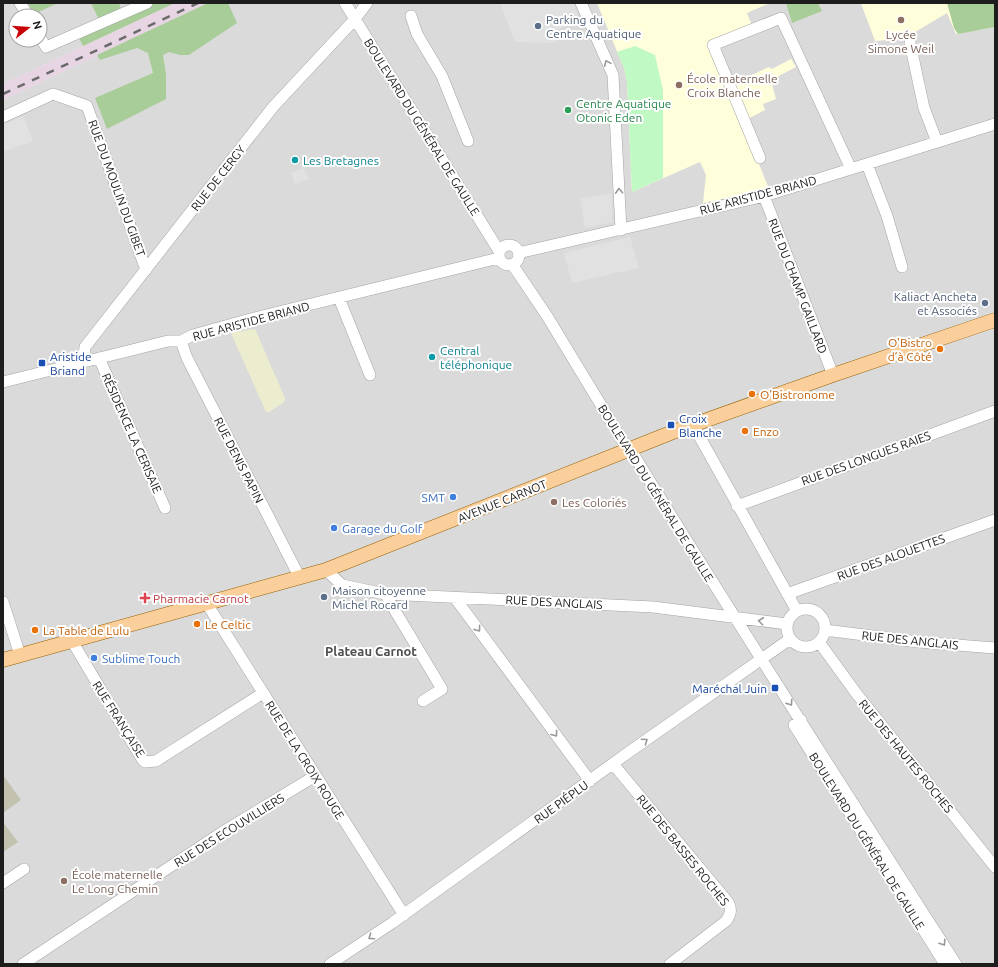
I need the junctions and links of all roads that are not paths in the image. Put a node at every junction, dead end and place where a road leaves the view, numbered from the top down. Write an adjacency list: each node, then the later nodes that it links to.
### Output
1 (147, 3): 8 (street)
2 (345, 3): 6 (street, BOULEVARD DU GÉNÉRAL DE GAULLE)
3 (367, 3): 6 (street, RUE DE CERGY)
4 (581, 3): 17 (street, one-way to 4)
5 (411, 16): 11 (street)
6 (355, 18): 19 (street, BOULEVARD DU GÉNÉRAL DE GAULLE); 22 (street, RUE DE CERGY)
7 (910, 43): 12 (street)
8 (48, 46)
9 (3, 117): 22 (street, RUE DU MOULIN DU GIBET)
10 (995, 124): 12 (street, RUE ARISTIDE BRIAND)
11 (468, 141)
12 (937, 142): 14 (street, RUE ARISTIDE BRIAND)
13 (760, 158): 15 (street)
14 (867, 164): 15 (street, RUE ARISTIDE BRIAND); 21 (street)
15 (851, 169): 16 (street, RUE ARISTIDE BRIAND)
16 (764, 196): 17 (street, RUE ARISTIDE BRIAND); 29 (street, RUE DU CHAMP GAILLARD)
17 (621, 230): 18 (street, RUE ARISTIDE BRIAND)
18 (518, 253): 19 (street); 20 (street)
19 (499, 255): 20 (street); 23 (street, RUE ARISTIDE BRIAND)
20 (512, 264): 33 (street, BOULEVARD DU GÉNÉRAL DE GAULLE)
21 (902, 267)
22 (146, 270): 27 (street, RUE DE CERGY)
23 (339, 298): 25 (street, RUE ARISTIDE BRIAND); 28 (street)
24 (995, 320): 29 (main road, AVENUE CARNOT)
25 (181, 341): 26 (street, RUE ARISTIDE BRIAND); 38 (street, RUE DENIS PAPIN)
26 (99, 358): 27 (street, RUE ARISTIDE BRIAND); 35 (street, RÉSIDENCE LA CERISAIE)
27 (83, 362): 30 (street, RUE ARISTIDE BRIAND)
28 (370, 375)
29 (833, 375): 32 (main road, AVENUE CARNOT)
30 (3, 382)
31 (995, 411): 34 (street, RUE DES LONGUES RAIES)
32 (693, 425): 33 (main road, AVENUE CARNOT); 34 (street)
33 (630, 450): 37 (main road, AVENUE CARNOT); 45 (street, BOULEVARD DU GÉNÉRAL DE GAULLE)
34 (737, 506): 40 (street)
35 (165, 508)
36 (995, 520): 40 (street, RUE DES ALOUETTES)
37 (326, 570): 38 (main road, AVENUE CARNOT); 39 (street, RUE DES ANGLAIS)
38 (300, 578): 43 (main road, AVENUE CARNOT)
39 (385, 594): 41 (street, RUE DES ANGLAIS); 56 (street)
40 (787, 594): 44 (street)
41 (455, 598): 45 (street, RUE DES ANGLAIS); 60 (street, one-way to 60)
42 (3, 602): 52 (street)
43 (207, 604): 49 (main road, AVENUE CARNOT); 55 (street, RUE DE LA CROIX ROUGE)
44 (797, 611): 46 (street); 47 (street)
45 (734, 618): 46 (street, RUE DES ANGLAIS, one-way to 45); 53 (street, BOULEVARD DU GÉNÉRAL DE GAULLE)
46 (787, 624): 48 (street)
47 (825, 630): 50 (street); 51 (street, RUE DES ANGLAIS)
48 (790, 639): 50 (street); 53 (street, RUE PIÉPLU)
49 (72, 641): 52 (main road, AVENUE CARNOT); 55 (street, RUE FRANÇAISE)
50 (819, 642): 61 (street, RUE DES HAUTES ROCHES)
51 (995, 648)
52 (20, 656): 54 (main road, AVENUE CARNOT)
53 (761, 659): 57 (street, BOULEVARD DU GÉNÉRAL DE GAULLE, one-way to 57); 58 (street, RUE PIÉPLU, one-way to 53)
54 (3, 660)
55 (263, 693): 59 (street, RUE DE LA CROIX ROUGE)
56 (423, 701)
57 (801, 720): 68 (street, BOULEVARD DU GÉNÉRAL DE GAULLE); 69 (street, BOULEVARD DU GÉNÉRAL DE GAULLE, one-way to 69)
58 (613, 764): 60 (street, RUE PIÉPLU); 65 (street, RUE DES BASSES ROCHES)
59 (315, 776): 64 (street, RUE DE LA CROIX ROUGE); 66 (street, RUE DES ECOUVILLIERS)
60 (590, 781): 64 (street, RUE PIÉPLU)
61 (995, 867)
62 (24, 869): 63 (street)
63 (3, 883)
64 (404, 915): 67 (street, RUE PIÉPLU, one-way to 67)
65 (673, 963)
66 (23, 964)
67 (330, 964)
68 (944, 964)
69 (956, 964)

